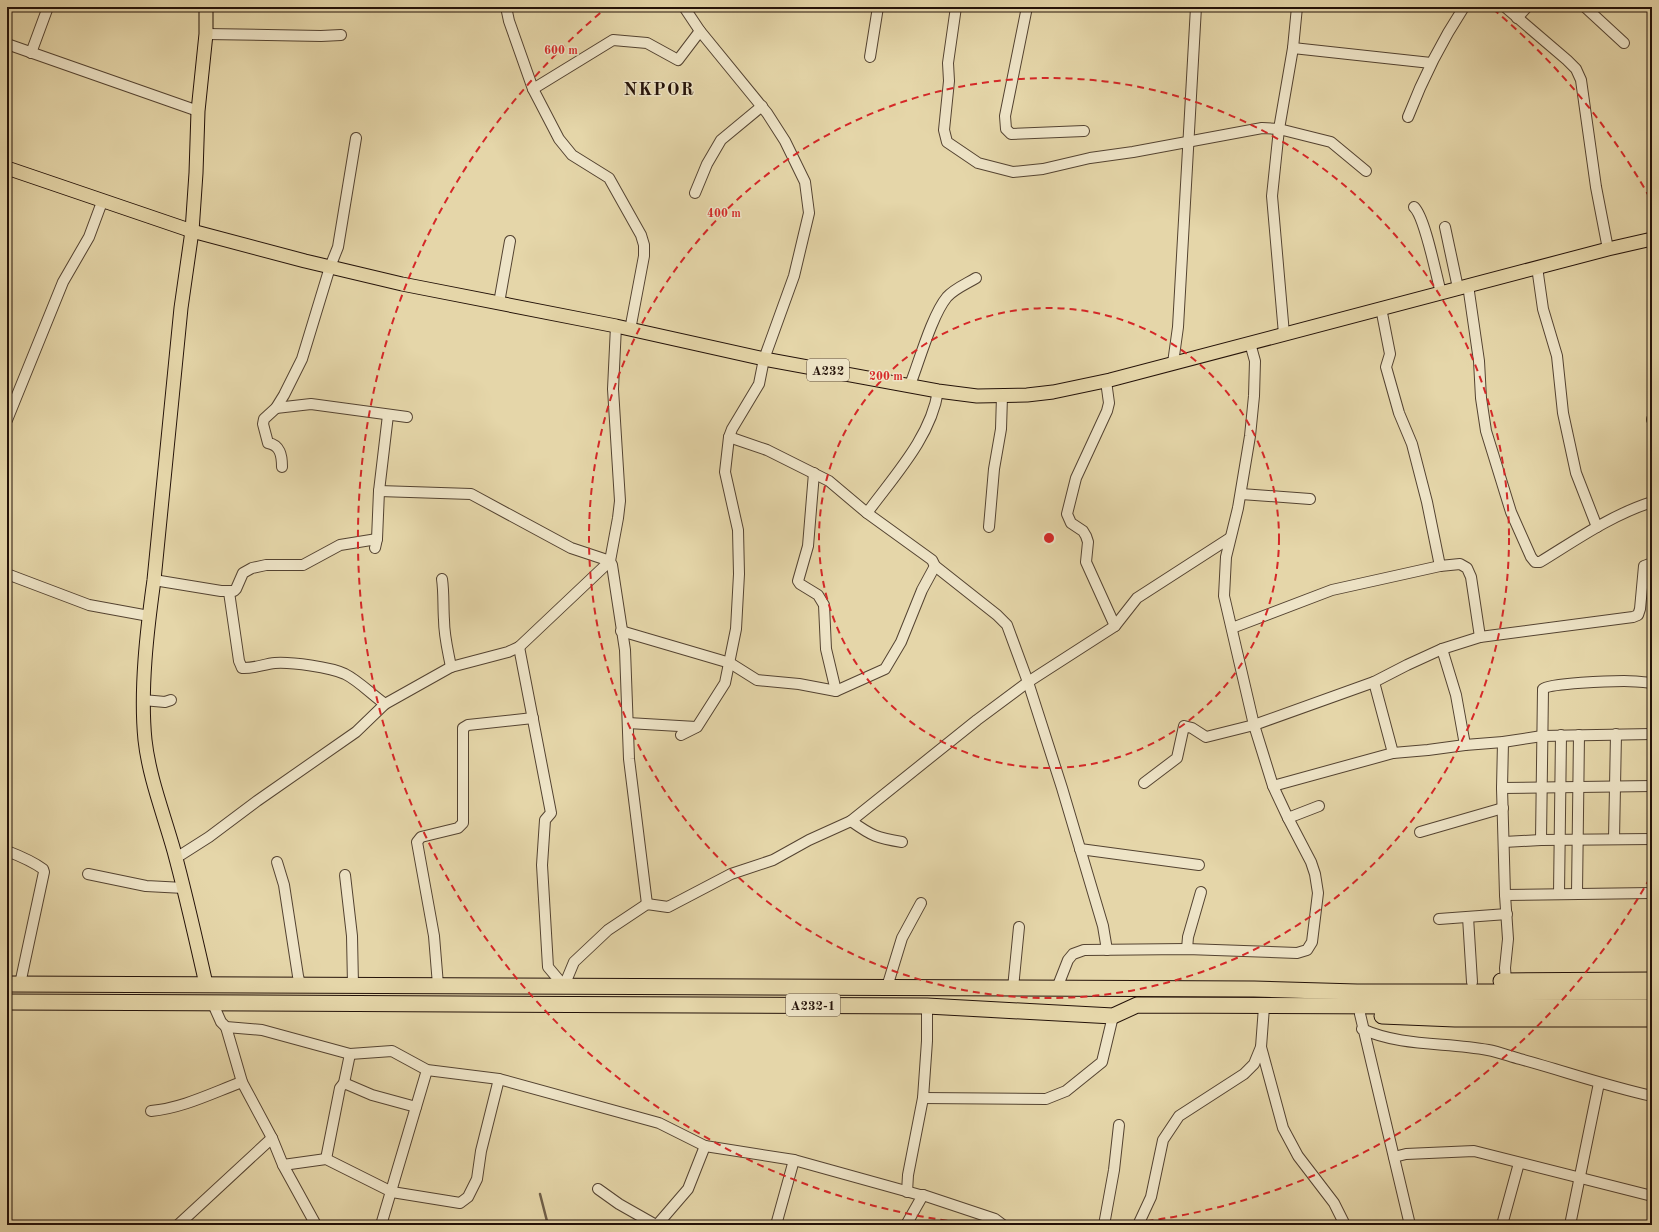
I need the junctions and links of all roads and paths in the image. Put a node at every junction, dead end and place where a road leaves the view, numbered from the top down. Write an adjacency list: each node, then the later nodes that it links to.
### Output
1 (48, 7): 21 (street)
2 (206, 7): 16 (main road)
3 (506, 7): 24 (street)
4 (684, 7): 15 (street)
5 (878, 7): 22 (street)
6 (956, 7): 31 (street)
7 (1027, 7): 29 (street)
8 (1196, 7): 31 (street)
9 (1297, 7): 20 (street)
10 (1464, 7): 23 (street)
11 (1505, 7): 14 (street)
12 (1527, 7): 14 (street)
13 (1585, 7): 18 (street)
14 (1517, 18): 41 (street)
15 (700, 31): 24 (street); 25 (street)
16 (206, 34): 17 (street); 26 (main road)
17 (340, 35)
18 (1624, 43)
19 (7, 44): 21 (street)
20 (1293, 48): 23 (street); 28 (street)
21 (31, 53): 26 (street)
22 (870, 57)
23 (1431, 63): 27 (street)
24 (533, 89): 50 (street)
25 (762, 106): 34 (street); 53 (street)
26 (198, 111): 38 (main road)
27 (1408, 117)
28 (1279, 129): 31 (street); 33 (street); 51 (street)
29 (1084, 131)
30 (356, 138): 42 (street)
31 (1189, 141): 54 (street)
32 (7, 168): 35 (main road, A232)
33 (1366, 171)
34 (695, 193)
35 (102, 202): 38 (main road, A232); 62 (street)
36 (1414, 207): 46 (street)
37 (1444, 227): 45 (street)
38 (192, 232): 42 (main road, A232); 80 (main road)
39 (1652, 239): 41 (main road, A232)
40 (510, 241): 47 (street)
41 (1608, 249): 43 (main road, A232)
42 (330, 267): 47 (main road, A232); 59 (street)
43 (1537, 267): 45 (main road, A232); 72 (street)
44 (976, 278): 56 (street)
45 (1463, 287): 46 (main road, A232); 72 (street)
46 (1441, 293): 48 (main road, A232)
47 (499, 303): 49 (main road, A232)
48 (1381, 308): 51 (main road, A232); 77 (street)
49 (616, 326): 50 (main road, A232); 74 (street)
50 (630, 330): 53 (main road, A232)
51 (1284, 334): 52 (main road, A232)
52 (1250, 343): 54 (main road, A232); 67 (street)
53 (764, 359): 56 (main road, A232); 63 (street)
54 (1173, 363): 55 (main road, A232)
55 (1106, 381): 58 (main road, A232); 83 (street)
56 (910, 385): 57 (main road, A232)
57 (938, 391): 58 (main road, A232); 70 (street)
58 (1002, 396): 71 (street)
59 (276, 408): 60 (street); 64 (street)
60 (388, 415): 61 (street); 66 (street)
61 (407, 417)
62 (7, 420)
63 (729, 437): 65 (street); 89 (street)
64 (282, 467)
65 (814, 473): 70 (street); 94 (street)
66 (379, 491): 74 (street); 81 (street)
67 (1241, 494): 68 (street); 73 (street)
68 (1310, 499)
69 (1652, 502): 72 (street)
70 (867, 513): 76 (street)
71 (988, 527)
72 (1597, 527)
73 (1230, 538): 83 (street); 84 (street)
74 (610, 561): 85 (street); 87 (street)
75 (1652, 563): 86 (street)
76 (935, 566): 91 (street); 94 (street)
77 (1440, 566): 84 (street); 86 (street)
78 (7, 574): 82 (street)
79 (442, 579): 90 (street)
80 (154, 580): 81 (street); 82 (main road)
81 (229, 592): 97 (street)
82 (149, 616): 95 (main road)
83 (1115, 626): 91 (street)
84 (1232, 628): 100 (street)
85 (621, 631): 89 (street); 99 (street)
86 (1480, 637): 88 (street)
87 (519, 647): 90 (street); 98 (street)
88 (1442, 649): 92 (street); 109 (street)
89 (730, 663): 94 (street); 101 (street)
90 (451, 666): 97 (street)
91 (1028, 682): 122 (street); 131 (street)
92 (1374, 682): 100 (street); 110 (street)
93 (1652, 683): 107 (street)
94 (836, 691)
95 (143, 700): 96 (street); 133 (main road)
96 (171, 700)
97 (385, 704): 133 (street)
98 (533, 718): 161 (street); 162 (street)
99 (628, 723): 101 (street); 139 (street)
100 (1254, 725): 111 (street); 112 (street)
101 (697, 727): 104 (street)
102 (1616, 734): 103 (street); 106 (street); 115 (street)
103 (1652, 734)
104 (681, 735)
105 (1560, 735): 106 (street); 107 (street); 118 (street)
106 (1579, 735): 114 (street)
107 (1542, 736): 108 (street); 117 (street)
108 (1503, 742): 109 (street); 116 (street)
109 (1465, 745): 110 (street)
110 (1393, 753): 112 (street)
111 (1144, 783)
112 (1273, 786): 121 (street)
113 (1652, 786): 115 (street)
114 (1579, 787): 115 (street); 118 (street); 128 (street)
115 (1614, 787): 124 (street)
116 (1502, 788): 117 (street); 120 (street)
117 (1543, 788): 118 (street); 126 (street)
118 (1560, 788): 127 (street)
119 (1319, 806): 121 (street)
120 (1503, 808): 123 (street); 130 (street)
121 (1288, 818): 152 (street)
122 (851, 821): 129 (street); 147 (street)
123 (1420, 832)
124 (1614, 839): 125 (street); 128 (street)
125 (1652, 839)
126 (1541, 840): 127 (street); 130 (street)
127 (1559, 840): 128 (street); 143 (street)
128 (1577, 840): 141 (street)
129 (902, 842)
130 (1504, 842): 144 (street)
131 (1080, 849): 135 (street); 153 (street)
132 (7, 851): 157 (street)
133 (176, 858): 138 (main road)
134 (277, 862): 159 (street)
135 (1199, 865)
136 (88, 874): 138 (street)
137 (345, 875): 160 (street)
138 (184, 888): 158 (main road)
139 (644, 889): 146 (street); 147 (street)
140 (1201, 892): 152 (street)
141 (1577, 893): 142 (street); 143 (street)
142 (1652, 893)
143 (1559, 894): 144 (street)
144 (1505, 895): 148 (street)
145 (921, 903): 163 (street)
146 (647, 904): 147 (street); 162 (street)
147 (668, 907)
148 (1507, 914): 149 (street); 155 (street)
149 (1468, 917): 150 (street); 156 (street)
150 (1439, 919)
151 (1019, 927): 164 (street)
152 (1187, 948): 153 (street)
153 (1107, 950): 165 (street)
154 (1652, 980): 155 (highway)
155 (1506, 981): 156 (highway)
156 (1472, 982): 166 (highway)
157 (14, 984): 158 (highway, A232-1)
158 (206, 984): 159 (highway, A232-1)
159 (300, 984): 160 (highway, A232-1)
160 (353, 984): 161 (highway, A232-1)
161 (438, 985): 162 (highway, A232-1)
162 (564, 986): 163 (highway, A232-1)
163 (887, 987): 164 (highway, A232-1)
164 (1013, 988): 165 (highway, A232-1)
165 (1057, 988): 166 (highway, A232-1)
166 (1254, 989): 167 (highway, A232-1)
167 (1652, 992)
168 (7, 1002): 169 (highway, A232-1)
169 (213, 1004): 170 (highway, A232-1); 176 (street)
170 (927, 1006): 174 (highway, A232-1); 186 (street)
171 (1260, 1007): 172 (highway, A232-1); 173 (highway); 174 (highway, A232-1); 178 (street)
172 (1652, 1007)
173 (1360, 1014): 175 (highway); 177 (street)
174 (1113, 1016): 186 (street)
175 (1652, 1019)
176 (226, 1027): 179 (street); 182 (street)
177 (1362, 1029): 184 (street); 192 (street)
178 (1260, 1047): 211 (street); 212 (street)
179 (350, 1054): 180 (street); 183 (street)
180 (427, 1070): 181 (street); 187 (street)
181 (500, 1079): 191 (street); 199 (street)
182 (242, 1082): 188 (street); 190 (street)
183 (344, 1083): 187 (street); 193 (street)
184 (1599, 1083): 185 (street); 197 (street)
185 (1652, 1096)
186 (923, 1098): 200 (street)
187 (416, 1107): 199 (street)
188 (151, 1111)
189 (1119, 1125): 210 (street)
190 (272, 1138): 196 (street); 203 (street)
191 (705, 1146): 194 (street); 206 (street)
192 (1394, 1157): 195 (street); 213 (street)
193 (326, 1159): 196 (street); 199 (street)
194 (794, 1160): 200 (street); 207 (street)
195 (1519, 1164): 197 (street); 214 (street)
196 (282, 1165): 204 (street)
197 (1580, 1178): 202 (street); 215 (street)
198 (598, 1190): 206 (street)
199 (392, 1192): 205 (street)
200 (907, 1192): 201 (street)
201 (923, 1195): 208 (street); 209 (street)
202 (1652, 1196)
203 (178, 1225)
204 (316, 1225)
205 (381, 1225)
206 (656, 1225)
207 (776, 1225)
208 (906, 1225)
209 (1003, 1225)
210 (1104, 1225)
211 (1138, 1225)
212 (1345, 1225)
213 (1410, 1225)
214 (1502, 1225)
215 (1570, 1225)

